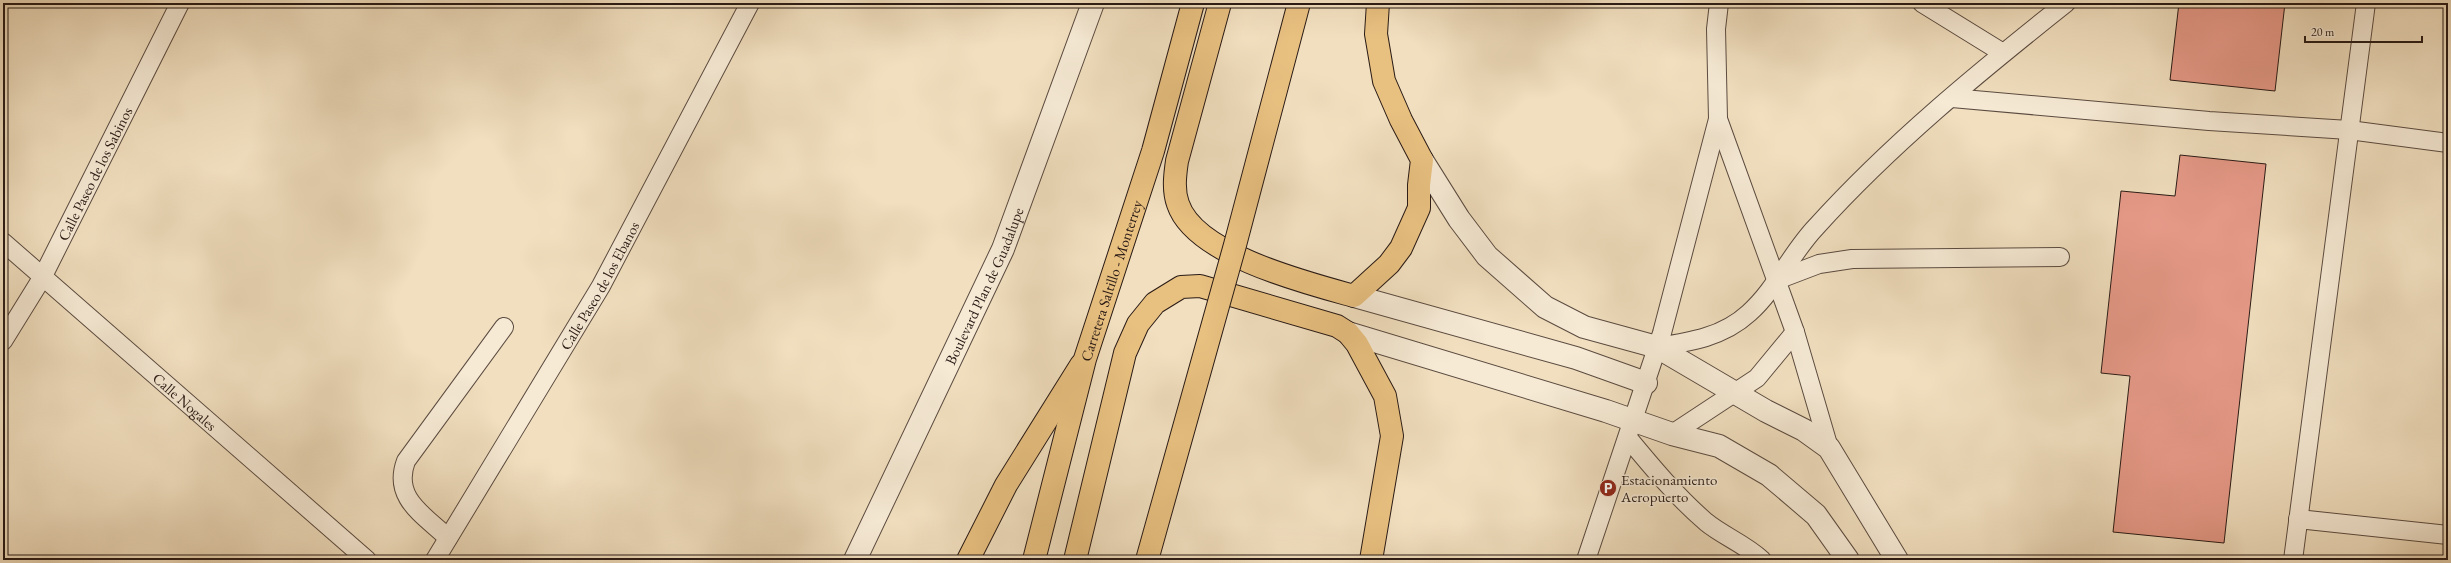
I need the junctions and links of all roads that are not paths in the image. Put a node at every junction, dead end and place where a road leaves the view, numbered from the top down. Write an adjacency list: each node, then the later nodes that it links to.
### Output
1 (180, 3): 20 (lane, Calle Paseo de los Sabinos)
2 (750, 3): 36 (lane, Calle Paseo de los Ebanos)
3 (1093, 3): 39 (street, Boulevard Plan de Guadalupe)
4 (1193, 3): 28 (main road, Carretera Saltillo - Monterrey)
5 (1220, 3): 22 (main road)
6 (1300, 3): 43 (main road, bridge)
7 (1378, 3): 17 (main road)
8 (1719, 3): 14 (lane)
9 (1922, 3): 12 (lane)
10 (2066, 3): 12 (lane)
11 (2366, 3): 15 (lane)
12 (2003, 53): 13 (lane)
13 (1952, 98): 15 (lane); 21 (lane)
14 (1718, 119): 21 (lane); 27 (lane)
15 (2349, 130): 16 (lane); 34 (lane)
16 (2448, 143)
17 (1422, 160): 22 (main road); 27 (street)
18 (3, 242): 20 (lane, Calle Nogales)
19 (2060, 257): 21 (lane)
20 (42, 278): 26 (lane, Calle Paseo de los Sabinos); 37 (lane, Calle Nogales)
21 (1777, 280): 24 (lane); 27 (lane)
22 (1354, 296): 29 (street)
23 (504, 327): 36 (lane)
24 (1795, 332): 30 (lane); 33 (lane)
25 (1348, 333): 31 (street); 42 (main road); 44 (main road)
26 (3, 341)
27 (1657, 347): 29 (lane); 30 (street)
28 (1085, 359): 40 (main road); 41 (main road, Carretera Saltillo - Monterrey)
29 (1646, 383): 31 (lane)
30 (1735, 394): 32 (lane); 33 (street)
31 (1631, 430): 32 (street); 45 (lane); 46 (lane)
32 (1672, 434): 47 (street)
33 (1829, 448): 48 (street)
34 (2298, 519): 35 (lane); 49 (lane)
35 (2448, 534)
36 (448, 538): 38 (lane, Calle Paseo de los Ebanos)
37 (368, 560)
38 (435, 560)
39 (855, 560)
40 (968, 560)
41 (1034, 560)
42 (1075, 560)
43 (1147, 560)
44 (1372, 560)
45 (1586, 560)
46 (1762, 560)
47 (1848, 560)
48 (1897, 560)
49 (2293, 560)

